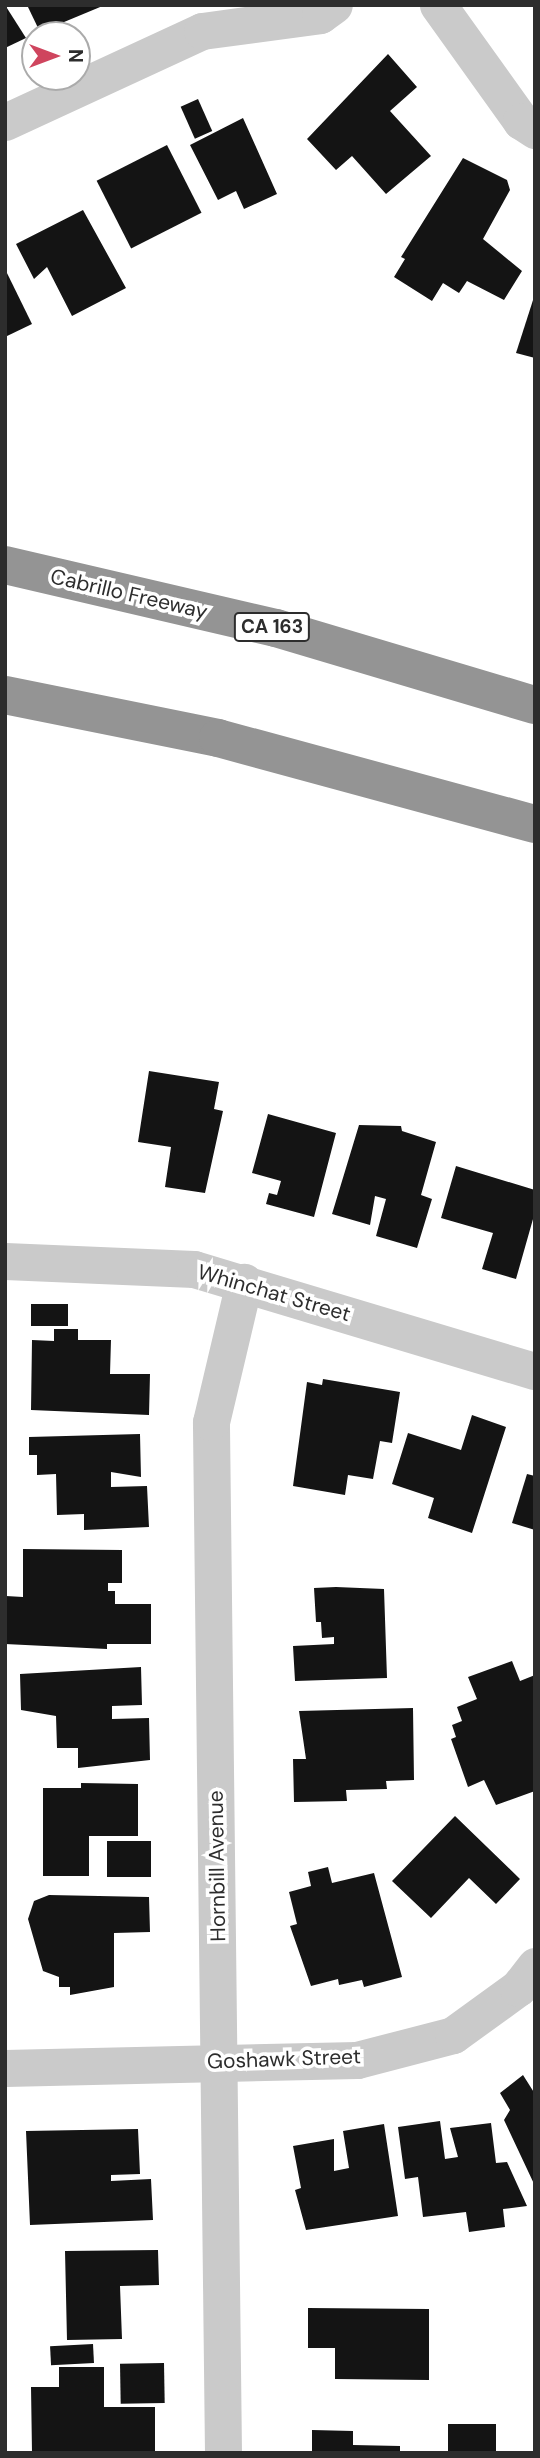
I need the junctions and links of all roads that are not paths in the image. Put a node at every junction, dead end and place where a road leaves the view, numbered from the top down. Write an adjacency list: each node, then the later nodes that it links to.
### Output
1 (334, 5): 3 (street)
2 (438, 5): 4 (street)
3 (5, 122)
4 (535, 130)
5 (5, 565): 7 (highway, Cabrillo Freeway / CA 163)
6 (5, 695): 8 (highway)
7 (535, 705)
8 (535, 824)
9 (5, 1261): 10 (street, Whinchat Street)
10 (244, 1282): 11 (street, Whinchat Street); 13 (street, Hornbill Avenue)
11 (535, 1371)
12 (535, 1966): 13 (street, Goshawk Street)
13 (219, 2060): 14 (street, Goshawk Street); 15 (street, Hornbill Avenue)
14 (5, 2068)
15 (223, 2453)

